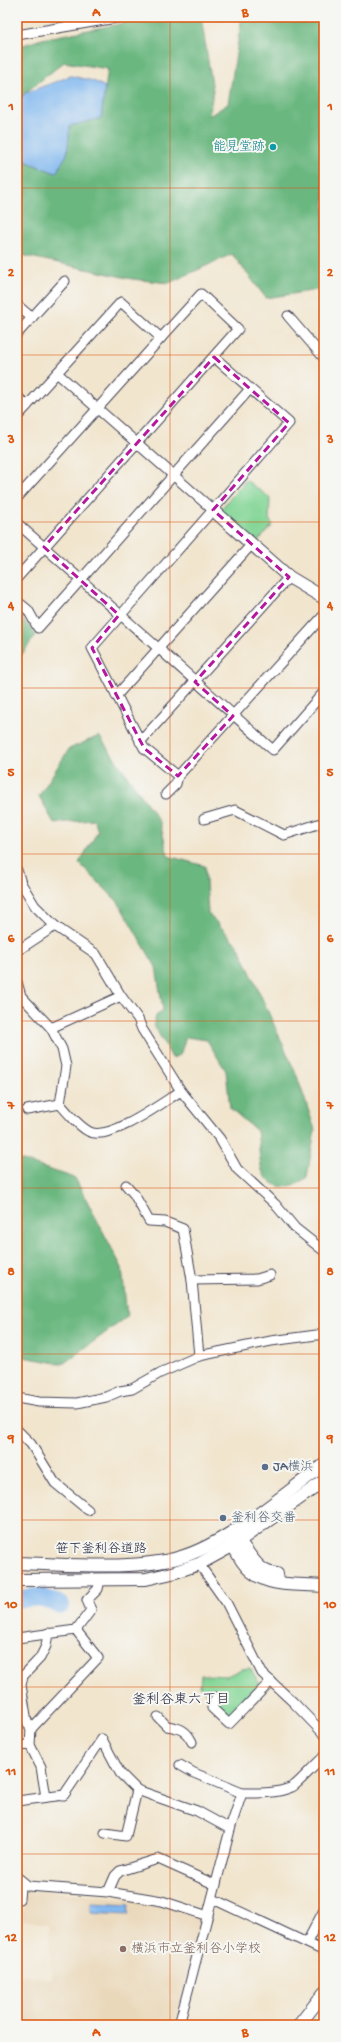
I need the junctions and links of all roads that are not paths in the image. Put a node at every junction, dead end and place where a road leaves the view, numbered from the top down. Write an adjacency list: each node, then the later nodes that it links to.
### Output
1 (122, 17): 2 (street)
2 (17, 35)
3 (66, 281): 6 (street)
4 (17, 305): 6 (street)
5 (288, 316): 10 (street)
6 (32, 318): 7 (street)
7 (17, 334)
8 (161, 338): 9 (street); 11 (street); 15 (street)
9 (214, 357): 12 (street); 17 (street)
10 (324, 358)
11 (57, 373): 14 (street); 15 (street)
12 (250, 389): 18 (street); 20 (street)
13 (17, 396): 14 (street)
14 (28, 406): 16 (street)
15 (97, 409): 17 (street); 19 (street)
16 (17, 417)
17 (136, 444): 18 (street); 23 (street)
18 (173, 476): 20 (street); 26 (street)
19 (17, 498)
20 (213, 510): 22 (street); 29 (street)
21 (17, 523): 23 (street)
22 (251, 545): 24 (street); 31 (street)
23 (44, 547): 25 (street); 26 (street)
24 (289, 577): 27 (street); 32 (street)
25 (17, 578)
26 (81, 580): 28 (street); 29 (street)
27 (324, 598)
28 (17, 602)
29 (119, 615): 31 (street); 34 (street)
30 (324, 615): 35 (street)
31 (159, 648): 32 (street); 34 (street)
32 (195, 682): 35 (street); 36 (street)
33 (324, 692): 35 (street)
34 (116, 696): 36 (street)
35 (233, 716): 37 (street)
36 (140, 742): 37 (street)
37 (178, 776): 38 (street)
38 (166, 794)
39 (204, 819): 40 (street)
40 (324, 822)
41 (17, 870): 42 (street)
42 (19, 884): 43 (street)
43 (55, 926): 44 (street); 46 (street)
44 (17, 951)
45 (17, 982): 47 (street)
46 (121, 996): 47 (street); 48 (street)
47 (51, 1028): 49 (street)
48 (181, 1091): 49 (street); 52 (street)
49 (60, 1104): 50 (street)
50 (28, 1110)
51 (126, 1184): 54 (street)
52 (322, 1245)
53 (270, 1275): 54 (street)
54 (192, 1280): 56 (street)
55 (324, 1334): 56 (street)
56 (199, 1356): 57 (street)
57 (17, 1398)
58 (17, 1430): 61 (street)
59 (324, 1464): 62 (street, 笹下釜利谷道路)
60 (324, 1481): 63 (street)
61 (88, 1510)
62 (230, 1533): 63 (street); 64 (street, 笹下釜利谷道路)
63 (236, 1544): 65 (street); 66 (street); 69 (street)
64 (17, 1563)
65 (199, 1564): 68 (street); 73 (street)
66 (324, 1578)
67 (17, 1580): 68 (street)
68 (100, 1580): 70 (street)
69 (324, 1586)
70 (76, 1630): 71 (street); 77 (street)
71 (48, 1633): 72 (street); 74 (street)
72 (17, 1638)
73 (271, 1681): 75 (street); 78 (street)
74 (19, 1685): 77 (street)
75 (216, 1696)
76 (158, 1717): 79 (street)
77 (30, 1730): 80 (street)
78 (324, 1734)
79 (192, 1742)
80 (30, 1745): 81 (street); 86 (street)
81 (17, 1746)
82 (324, 1757): 85 (street)
83 (180, 1765): 85 (street)
84 (137, 1790): 86 (street); 88 (street); 89 (street)
85 (242, 1793): 88 (street)
86 (46, 1797): 87 (street)
87 (17, 1801)
88 (230, 1829): 91 (street)
89 (105, 1833)
90 (17, 1877): 93 (street)
91 (216, 1885): 93 (street); 95 (street)
92 (17, 1886): 94 (street)
93 (108, 1892): 97 (street)
94 (19, 1899)
95 (213, 1899): 97 (street); 98 (street)
96 (324, 1910): 98 (street)
97 (208, 1916): 101 (street)
98 (307, 1942): 99 (street)
99 (324, 1951)
100 (324, 1993): 102 (street)
101 (179, 2025)
102 (300, 2025)

